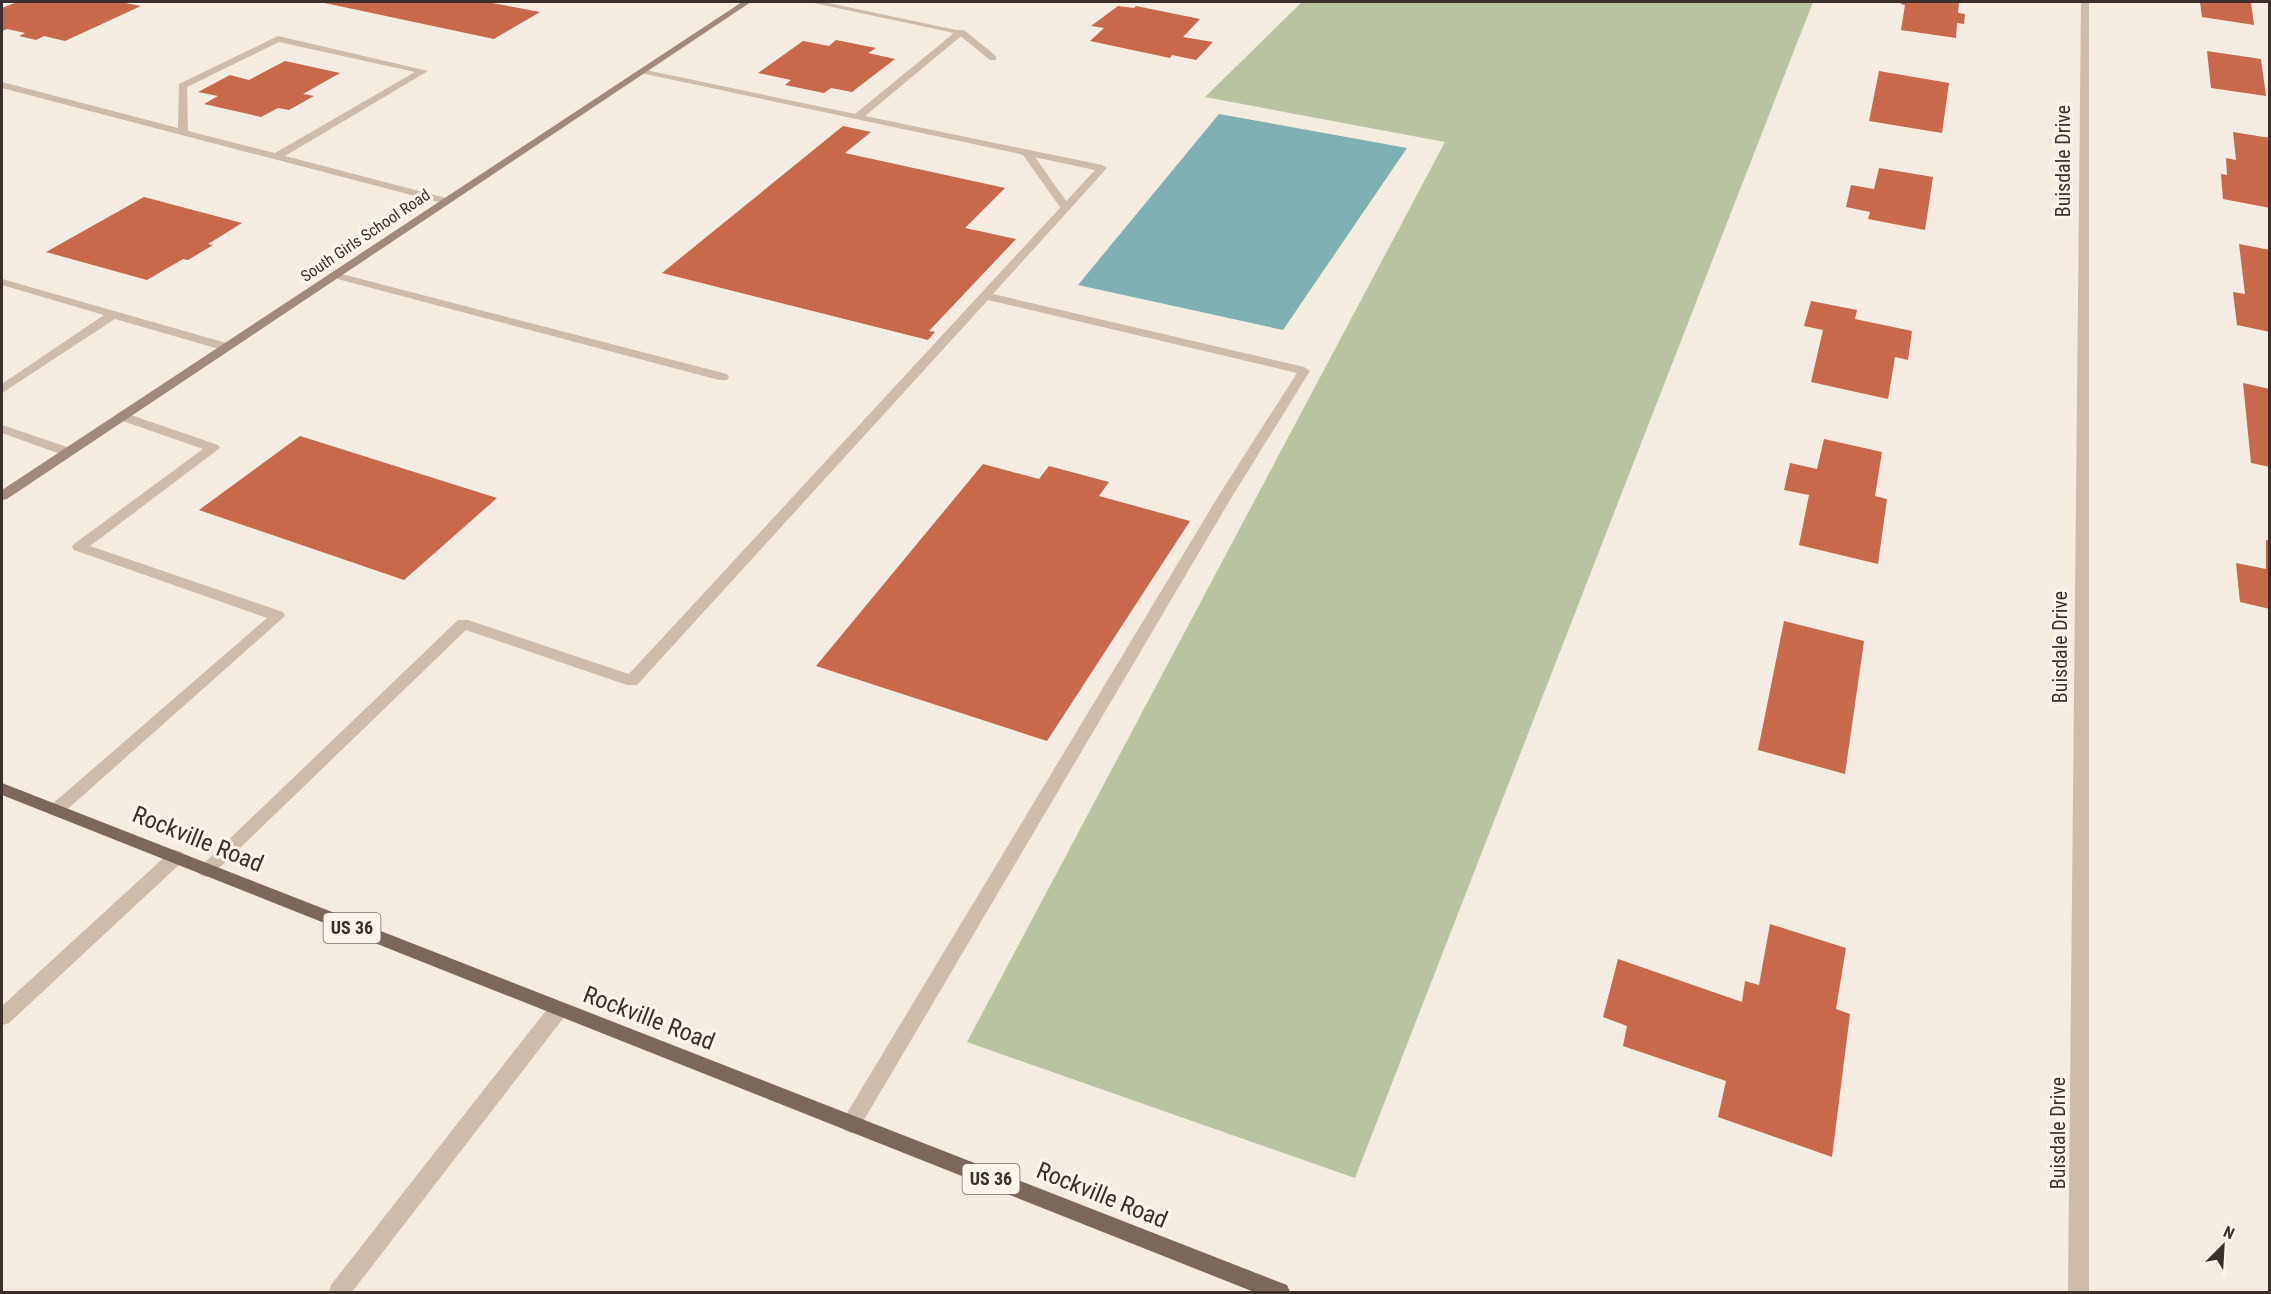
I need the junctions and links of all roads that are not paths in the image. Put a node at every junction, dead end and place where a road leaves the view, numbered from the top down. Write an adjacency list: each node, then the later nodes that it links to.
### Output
1 (747, 2): 6 (main road, South Girls School Road)
2 (813, 2): 4 (street)
3 (2085, 2): 34 (street, Buisdale Drive)
4 (961, 32): 5 (street); 8 (street)
5 (993, 58)
6 (641, 72): 8 (street); 12 (main road, South Girls School Road)
7 (2, 85): 9 (street)
8 (856, 117): 10 (street)
9 (183, 132): 11 (street); 11 (street)
10 (1026, 152): 13 (street); 13 (street)
11 (276, 157): 12 (street)
12 (446, 201): 14 (main road, South Girls School Road)
13 (1066, 208): 16 (street)
14 (334, 275): 18 (main road, South Girls School Road); 19 (street)
15 (2, 282): 17 (street)
16 (987, 297): 28 (street); 31 (street)
17 (113, 315): 18 (street); 20 (street)
18 (226, 347): 21 (main road, South Girls School Road)
19 (723, 377)
20 (2, 389)
21 (122, 416): 23 (main road, South Girls School Road); 26 (street)
22 (2, 429): 23 (street)
23 (68, 452): 24 (main road, South Girls School Road)
24 (2, 496)
25 (2, 789): 26 (main road, Rockville Road / US 36)
26 (56, 810): 27 (main road, Rockville Road / US 36)
27 (176, 857): 28 (main road, Rockville Road / US 36); 30 (street)
28 (206, 870): 29 (main road, Rockville Road / US 36)
29 (558, 1010): 31 (main road, Rockville Road / US 36); 32 (street)
30 (2, 1017)
31 (851, 1124): 33 (main road, Rockville Road / US 36)
32 (339, 1293)
33 (1279, 1293)
34 (2078, 1293)

